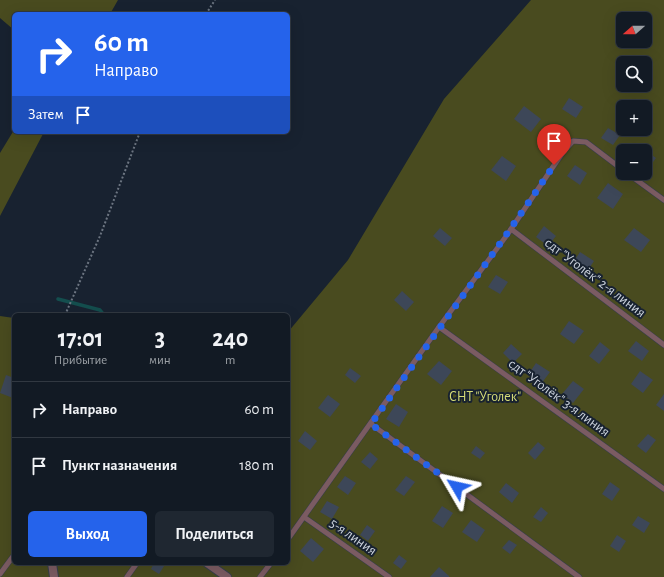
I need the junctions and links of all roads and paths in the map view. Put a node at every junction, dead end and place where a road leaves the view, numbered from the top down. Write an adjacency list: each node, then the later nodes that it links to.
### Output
1 (215, 0): 2 (path)
2 (207, 12)
3 (139, 134): 8 (path)
4 (616, 165): 7 (lane)
5 (637, 180): 6 (lane)
6 (664, 200)
7 (511, 229): 9 (lane); 10 (lane, сдт "Уголёк" 2-я линия)
8 (66, 313)
9 (439, 327): 11 (lane); 12 (lane, сдт "Уголёк" 3-я линия)
10 (664, 345)
11 (371, 424): 13 (lane); 26 (lane)
12 (664, 489)
13 (304, 517): 14 (lane); 25 (lane, 5-я линия)
14 (290, 536)
15 (12, 558): 20 (lane)
16 (52, 565): 21 (street)
17 (136, 565): 22 (lane)
18 (210, 565): 23 (street)
19 (269, 565): 24 (lane)
20 (0, 574)
21 (54, 577)
22 (127, 577)
23 (227, 577)
24 (260, 577)
25 (389, 577)
26 (579, 577)

